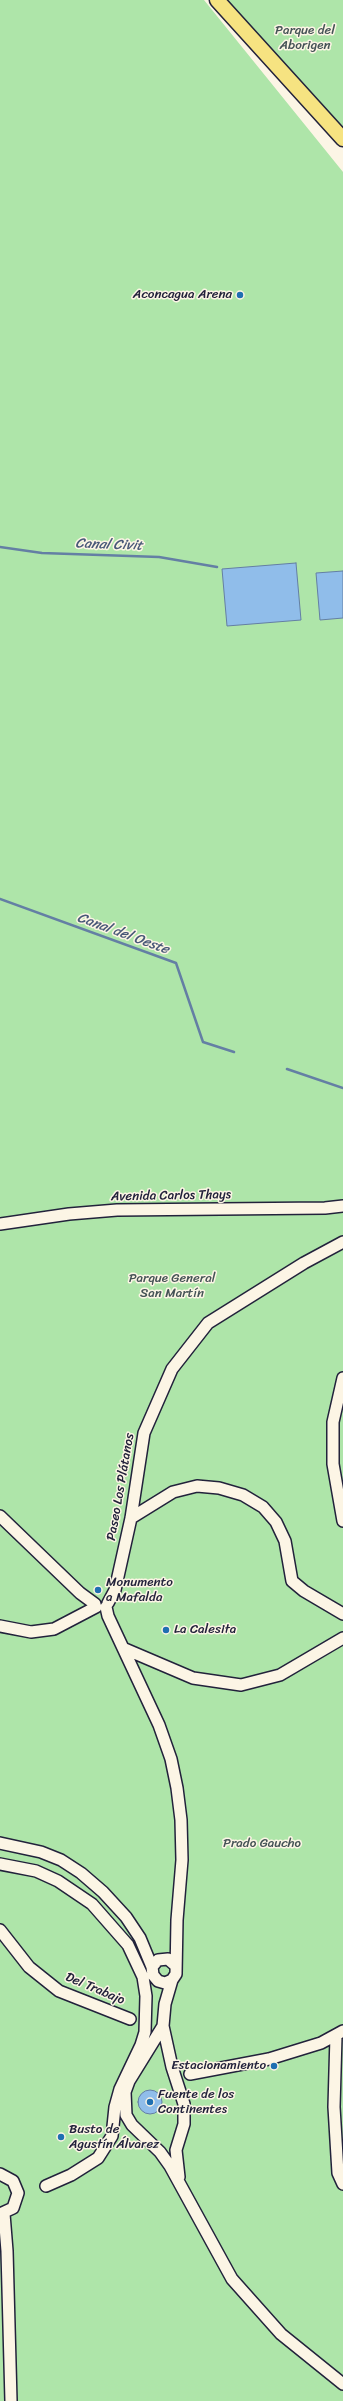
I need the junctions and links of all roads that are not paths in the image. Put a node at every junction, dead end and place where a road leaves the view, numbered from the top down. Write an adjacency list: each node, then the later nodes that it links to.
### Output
1 (221, 2): 2 (main road)
2 (343, 140)
3 (343, 1206): 4 (street, Avenida Carlos Thays)
4 (0, 1224)
5 (343, 1242): 8 (street, Paseo Los Plátanos)
6 (343, 1378): 9 (street)
7 (0, 1516): 10 (street)
8 (132, 1518): 10 (street, Paseo Los Plátanos); 11 (street)
9 (343, 1521)
10 (102, 1605): 12 (street); 14 (street)
11 (343, 1614)
12 (0, 1626)
13 (343, 1638): 14 (street)
14 (125, 1650): 17 (street)
15 (0, 1843): 19 (street)
16 (0, 1864): 33 (street)
17 (177, 1920): 20 (street); 21 (street)
18 (0, 1930): 26 (street, Del Trabajo)
19 (140, 1938): 20 (street); 22 (street)
20 (164, 1958): 21 (street); 22 (street)
21 (176, 1966): 23 (street)
22 (152, 1967): 24 (street)
23 (172, 1980): 24 (street); 25 (street)
24 (158, 1981): 25 (street)
25 (165, 2004): 27 (street)
26 (130, 2019)
27 (163, 2026): 31 (street); 31 (street)
28 (339, 2033): 29 (street); 32 (street)
29 (190, 2074)
30 (0, 2174): 34 (street)
31 (180, 2184): 35 (street)
32 (343, 2184)
33 (46, 2186)
34 (2, 2214): 36 (street)
35 (343, 2384)
36 (11, 2401)

